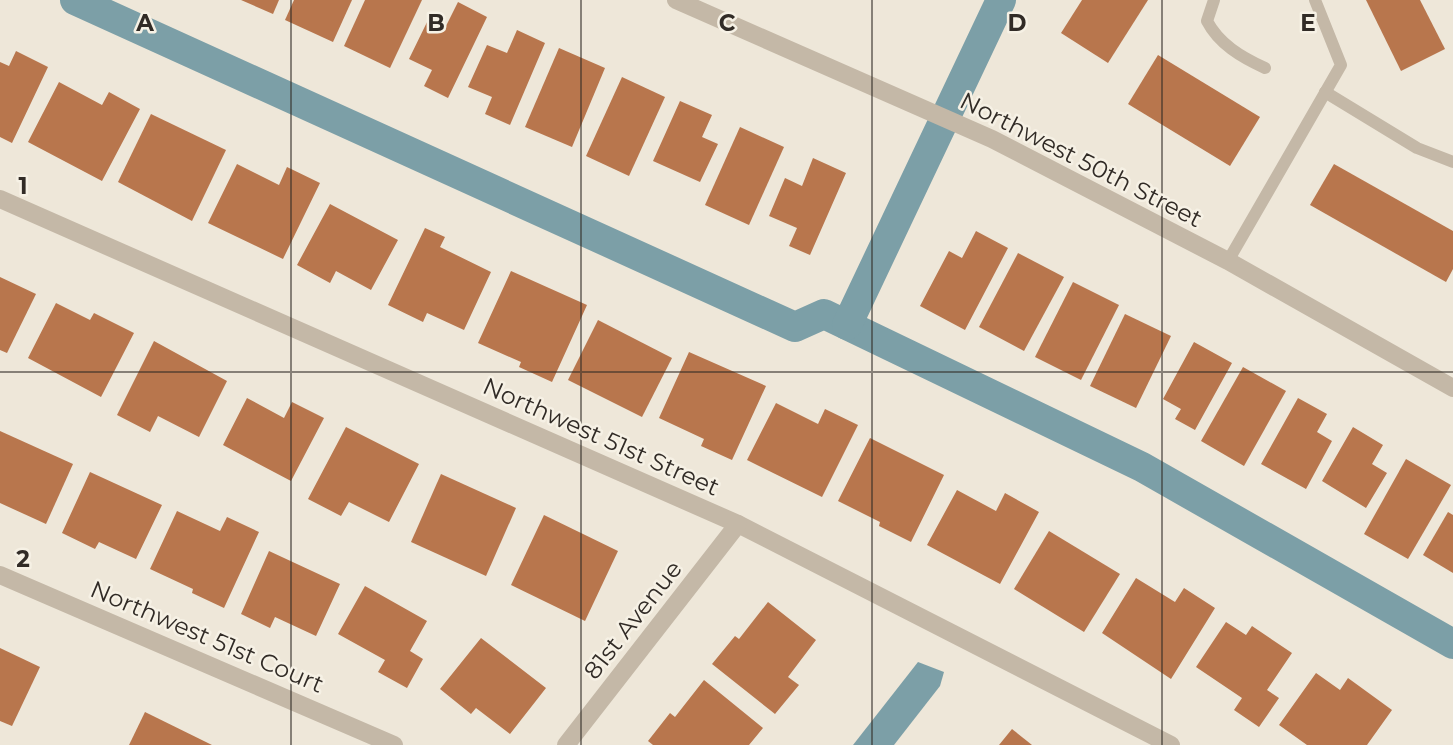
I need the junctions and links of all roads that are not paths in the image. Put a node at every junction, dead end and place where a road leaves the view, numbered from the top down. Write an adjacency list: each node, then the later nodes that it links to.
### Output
1 (676, 0): 8 (street, Northwest 50th Street)
2 (1214, 0): 4 (lane)
3 (1315, 0): 5 (lane)
4 (1265, 68)
5 (1325, 92): 6 (lane); 8 (lane)
6 (1453, 162)
7 (0, 199): 10 (street, Northwest 51st Street)
8 (1228, 261): 9 (street, Northwest 50th Street)
9 (1453, 388)
10 (738, 524): 13 (street, 81st Avenue); 14 (street, Northwest 51st Street)
11 (0, 575): 12 (street, Northwest 51st Court)
12 (394, 745)
13 (566, 745)
14 (1171, 745)

